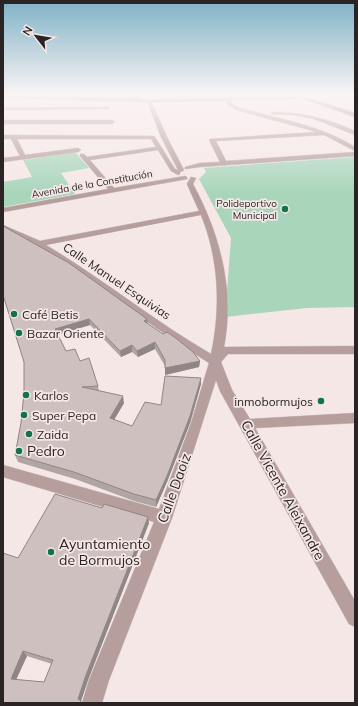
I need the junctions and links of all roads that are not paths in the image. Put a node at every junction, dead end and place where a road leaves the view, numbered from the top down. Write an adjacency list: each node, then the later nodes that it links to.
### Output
1 (97, 128): 5 (street)
2 (161, 128): 24 (street)
3 (315, 128): 6 (street)
4 (344, 128): 7 (street)
5 (114, 129): 11 (street); 14 (street)
6 (328, 133): 16 (street); 23 (street)
7 (355, 133)
8 (3, 137): 9 (street)
9 (13, 137): 13 (street); 20 (street)
10 (72, 138): 11 (street); 13 (street); 17 (street)
11 (100, 138): 12 (street)
12 (106, 143)
13 (47, 145): 17 (street); 20 (street)
14 (160, 148): 19 (street); 24 (street)
15 (111, 149): 19 (street)
16 (355, 149)
17 (78, 150): 21 (street)
18 (355, 154): 23 (street)
19 (117, 155): 21 (street)
20 (23, 158): 22 (street)
21 (86, 159): 25 (street)
22 (3, 160)
23 (224, 163): 24 (street, Avenida de la Constitución)
24 (190, 173): 25 (street, Avenida de la Constitución); 27 (street, Calle Daoiz)
25 (113, 191): 26 (street, Avenida de la Constitución)
26 (3, 210)
27 (204, 212): 29 (street); 31 (street, Calle Daoiz)
28 (3, 227): 29 (street, Calle Manuel Esquivias)
29 (39, 244): 31 (street, Calle Manuel Esquivias)
30 (355, 350): 31 (street)
31 (215, 361): 33 (street, Calle Vicente Aleixandre); 35 (street, Calle Daoiz)
32 (355, 418): 33 (street)
33 (246, 424): 36 (street, Calle Vicente Aleixandre)
34 (3, 471): 35 (street)
35 (164, 518): 37 (street, Calle Daoiz)
36 (355, 618)
37 (92, 703)

